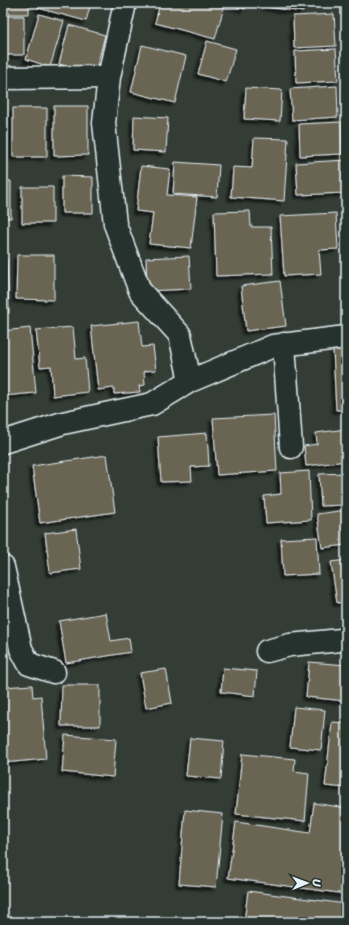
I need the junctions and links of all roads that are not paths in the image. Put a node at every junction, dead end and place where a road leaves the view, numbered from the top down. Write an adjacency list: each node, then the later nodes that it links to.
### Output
1 (125, 3): 2 (street)
2 (109, 77): 3 (street); 6 (street)
3 (3, 78)
4 (346, 337): 5 (street)
5 (284, 344): 6 (street); 8 (street)
6 (190, 380): 7 (street)
7 (3, 442)
8 (291, 447)
9 (3, 567): 12 (street)
10 (346, 640): 11 (street)
11 (267, 651)
12 (54, 672)

